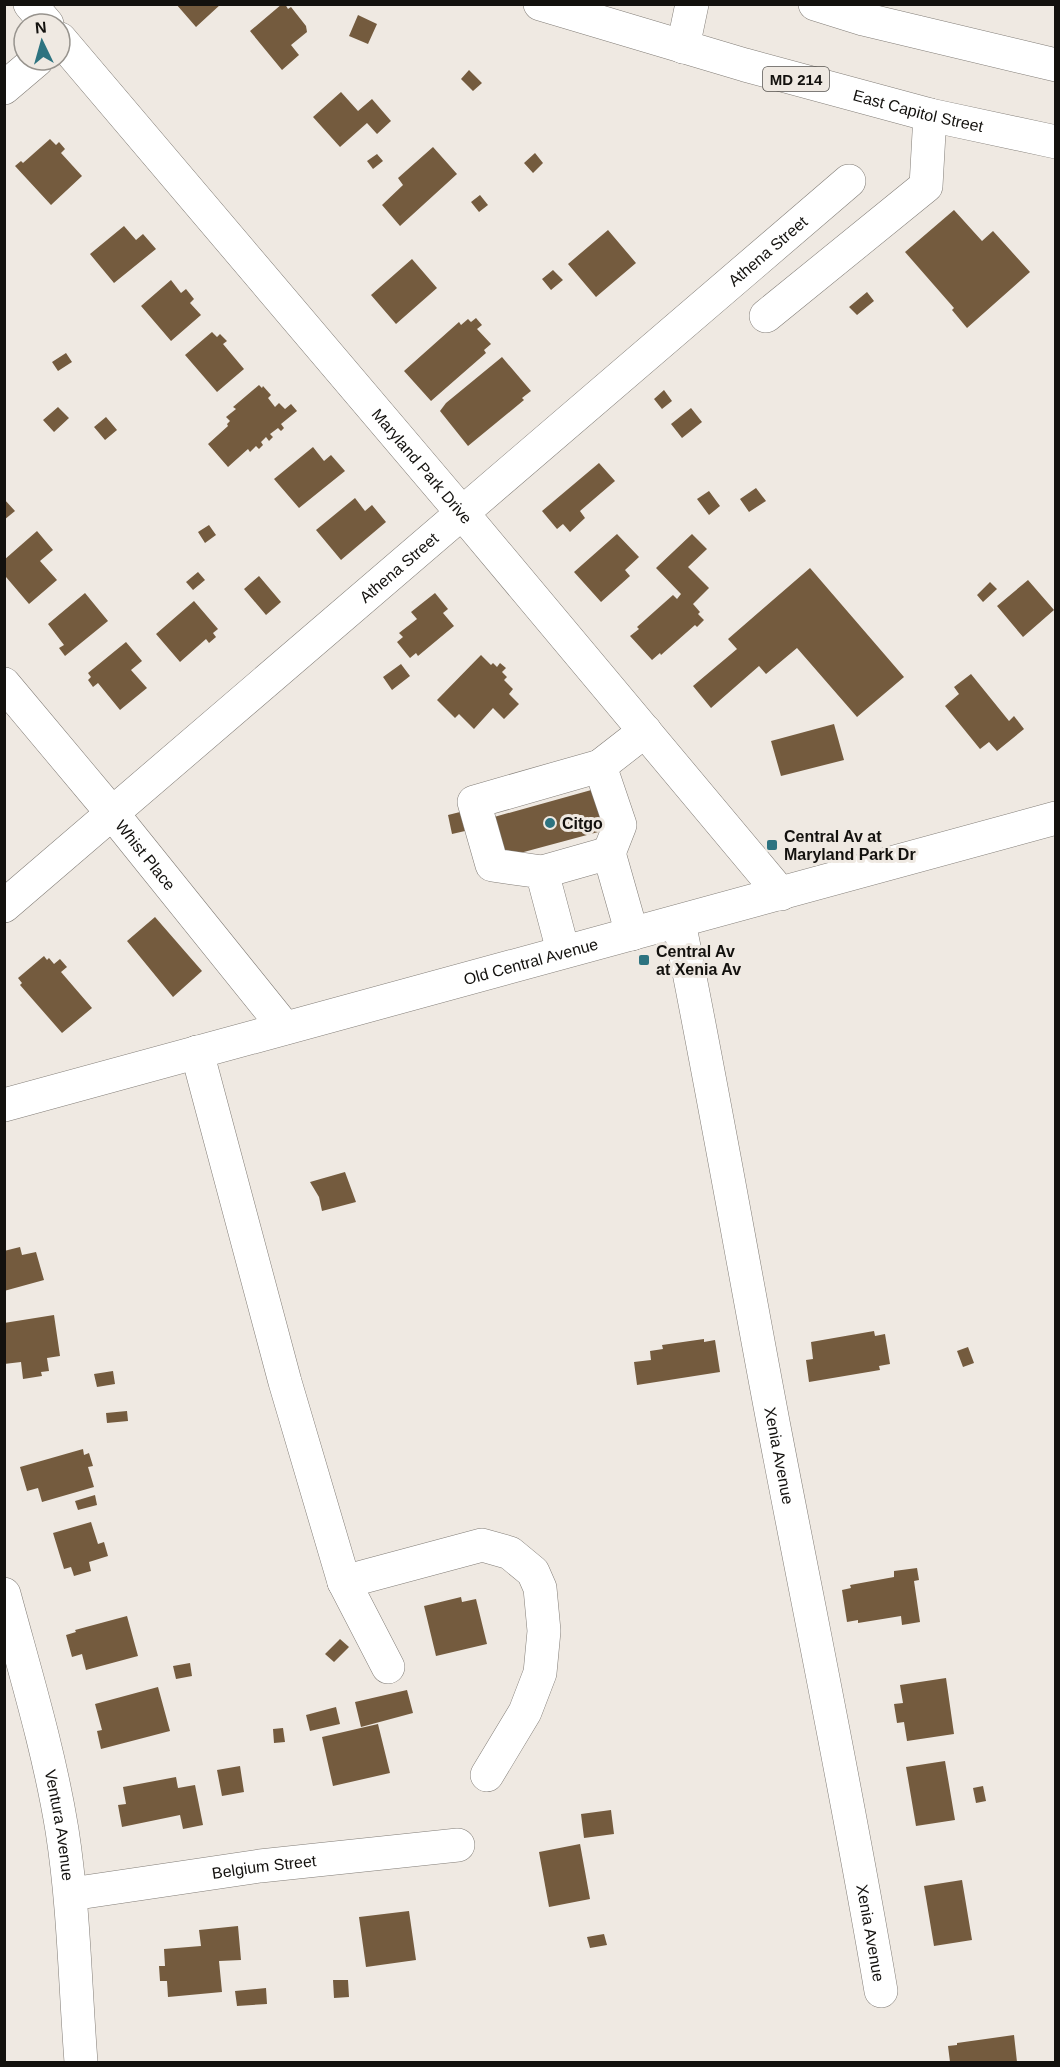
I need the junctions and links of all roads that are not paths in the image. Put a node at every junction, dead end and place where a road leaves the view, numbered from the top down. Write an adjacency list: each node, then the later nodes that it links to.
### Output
1 (540, 4): 4 (street, East Capitol Street / MD 214)
2 (692, 4): 4 (street)
3 (815, 4): 6 (street)
4 (683, 47): 9 (street, East Capitol Street / MD 214)
5 (72, 53): 13 (street, Maryland Park Drive)
6 (1056, 65)
7 (23, 72): 8 (street)
8 (4, 88)
9 (930, 115): 10 (street, East Capitol Street / MD 214); 12 (street)
10 (1056, 142)
11 (849, 181): 13 (street, Athena Street)
12 (766, 316)
13 (463, 514): 15 (street, Maryland Park Drive); 17 (street, Athena Street)
14 (4, 684): 17 (street, Whist Place)
15 (645, 731): 16 (street); 21 (street, Maryland Park Drive)
16 (600, 766): 19 (street); 20 (street)
17 (112, 813): 22 (street, Athena Street); 26 (street, Whist Place)
18 (1056, 818): 21 (street, Old Central Avenue)
19 (609, 853): 20 (street); 24 (street)
20 (543, 872): 25 (street)
21 (781, 894): 23 (street, Old Central Avenue)
22 (4, 906)
23 (679, 922): 24 (street, Old Central Avenue); 35 (street, Xenia Avenue)
24 (632, 934): 25 (street, Old Central Avenue)
25 (564, 951): 26 (street, Old Central Avenue)
26 (285, 1028): 27 (street, Old Central Avenue)
27 (196, 1052): 28 (street, Old Central Avenue); 29 (street)
28 (4, 1105)
29 (344, 1582): 31 (street); 32 (street)
30 (4, 1594): 34 (street, Ventura Avenue)
31 (388, 1667)
32 (486, 1775)
33 (458, 1845): 34 (street, Belgium Street)
34 (71, 1894): 36 (street, Ventura Avenue)
35 (881, 1991)
36 (81, 2062)

